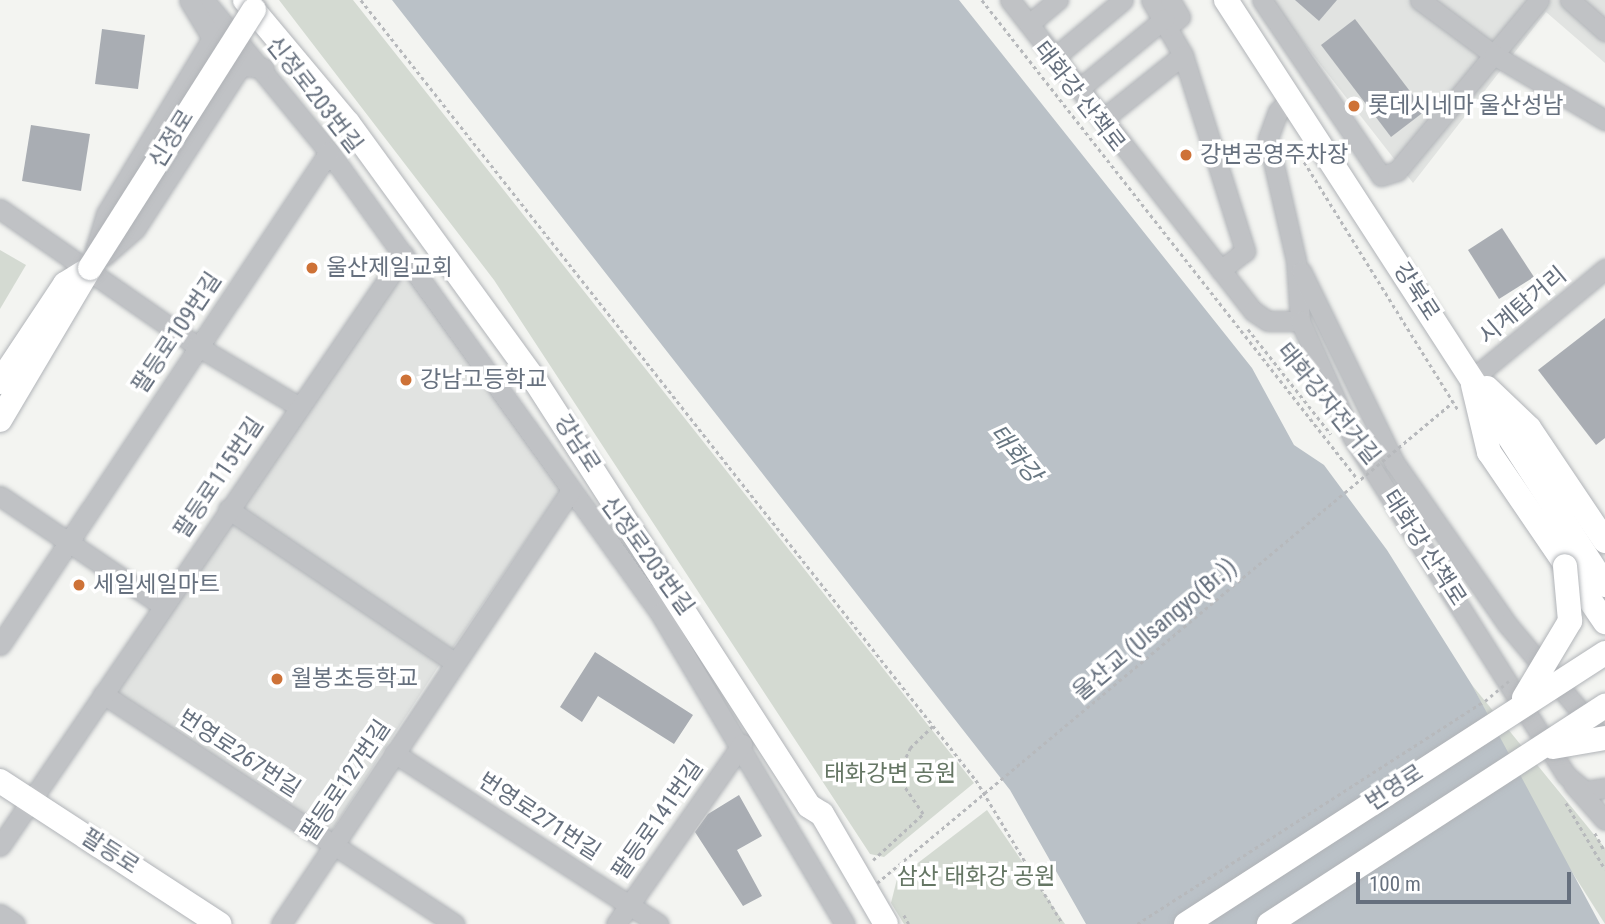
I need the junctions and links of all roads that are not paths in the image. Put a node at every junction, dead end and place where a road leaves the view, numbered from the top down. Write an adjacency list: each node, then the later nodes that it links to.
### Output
1 (189, 0): 30 (street)
2 (204, 0): 19 (street, 신정로203번길)
3 (1010, 0): 14 (street)
4 (1058, 0): 14 (street)
5 (1123, 0): 18 (street)
6 (1151, 0): 13 (street)
7 (1226, 0): 21 (main road, 강북로)
8 (1262, 0): 24 (street)
9 (1420, 0): 17 (street)
10 (1539, 0): 17 (street)
11 (1570, 0): 15 (street)
12 (249, 5): 30 (main road, 신정로, bridge); 63 (main road, 강남로)
13 (1167, 15): 16 (street); 20 (street)
14 (1029, 24): 18 (street)
15 (1605, 31)
16 (1183, 55): 22 (street); 31 (street)
17 (1494, 55): 23 (street); 24 (street)
18 (1056, 56): 20 (street)
19 (264, 68): 25 (street, 신정로203번길); 30 (street)
20 (1080, 88): 22 (street)
21 (1291, 101): 26 (main road, 강북로); 29 (street)
22 (1104, 118): 31 (street)
23 (1605, 120)
24 (1350, 136): 26 (street)
25 (329, 152): 28 (street, 신정로203번길); 35 (street, 팔등로109번길)
26 (1325, 152): 36 (main road, 강북로)
27 (0, 209): 30 (street)
28 (404, 255): 38 (street, 팔등로115번길); 40 (street, 신정로203번길)
29 (1296, 260): 33 (street); 55 (street)
30 (90, 268): 34 (main road, 신정로); 35 (street)
31 (1221, 270): 33 (street)
32 (1601, 279): 36 (street, 시계탑거리)
33 (1300, 321): 60 (street)
34 (36, 346): 37 (main road, 신정로); 39 (main road, 신정로)
35 (198, 346): 38 (street); 44 (street, 팔등로109번길)
36 (1472, 379): 43 (main road); 45 (main road); 46 (main road, 강북로)
37 (0, 382)
38 (298, 406): 42 (street, 팔등로115번길)
39 (0, 420)
40 (570, 492): 51 (street, 팔등로127번길); 56 (street, 신정로203번길)
41 (0, 496): 44 (street)
42 (228, 509): 47 (street, 팔등로115번길); 51 (street)
43 (1605, 541)
44 (68, 542): 47 (street); 49 (street, 팔등로109번길)
45 (1565, 566): 48 (main road); 53 (main road, bridge)
46 (1605, 586)
47 (163, 606): 52 (street, 팔등로115번길)
48 (1605, 622)
49 (0, 645)
50 (1605, 653): 53 (main road, 번영로, bridge)
51 (454, 662): 57 (street, 팔등로127번길)
52 (103, 694): 62 (street, 팔등로115번길); 65 (street, 번영로267번길)
53 (1505, 705): 77 (main road, 번영로, bridge)
54 (1605, 706): 58 (main road, 번영로, bridge)
55 (1605, 740): 58 (main road, bridge)
56 (742, 744): 67 (street, 팔등로141번길); 76 (street, 신정로203번길)
57 (394, 753): 65 (street, 팔등로127번길); 67 (street, 번영로271번길)
58 (1532, 754): 78 (main road, 번영로, bridge)
59 (0, 780): 62 (main road, 팔등로)
60 (1563, 784): 61 (street); 64 (street)
61 (1605, 788)
62 (30, 800): 66 (street, 팔등로115번길); 71 (main road, 팔등로)
63 (809, 806): 68 (main road, 강남로); 68 (main road, 강남로)
64 (1596, 820)
65 (333, 845): 72 (street, 팔등로127번길); 73 (street, 번영로267번길)
66 (0, 846)
67 (629, 905): 74 (street, 팔등로141번길); 75 (street, 번영로271번길)
68 (880, 906)
69 (0, 914): 70 (street)
70 (15, 924)
71 (219, 924)
72 (281, 924)
73 (454, 924)
74 (616, 924)
75 (658, 924)
76 (845, 924)
77 (1186, 924)
78 (1269, 924)

